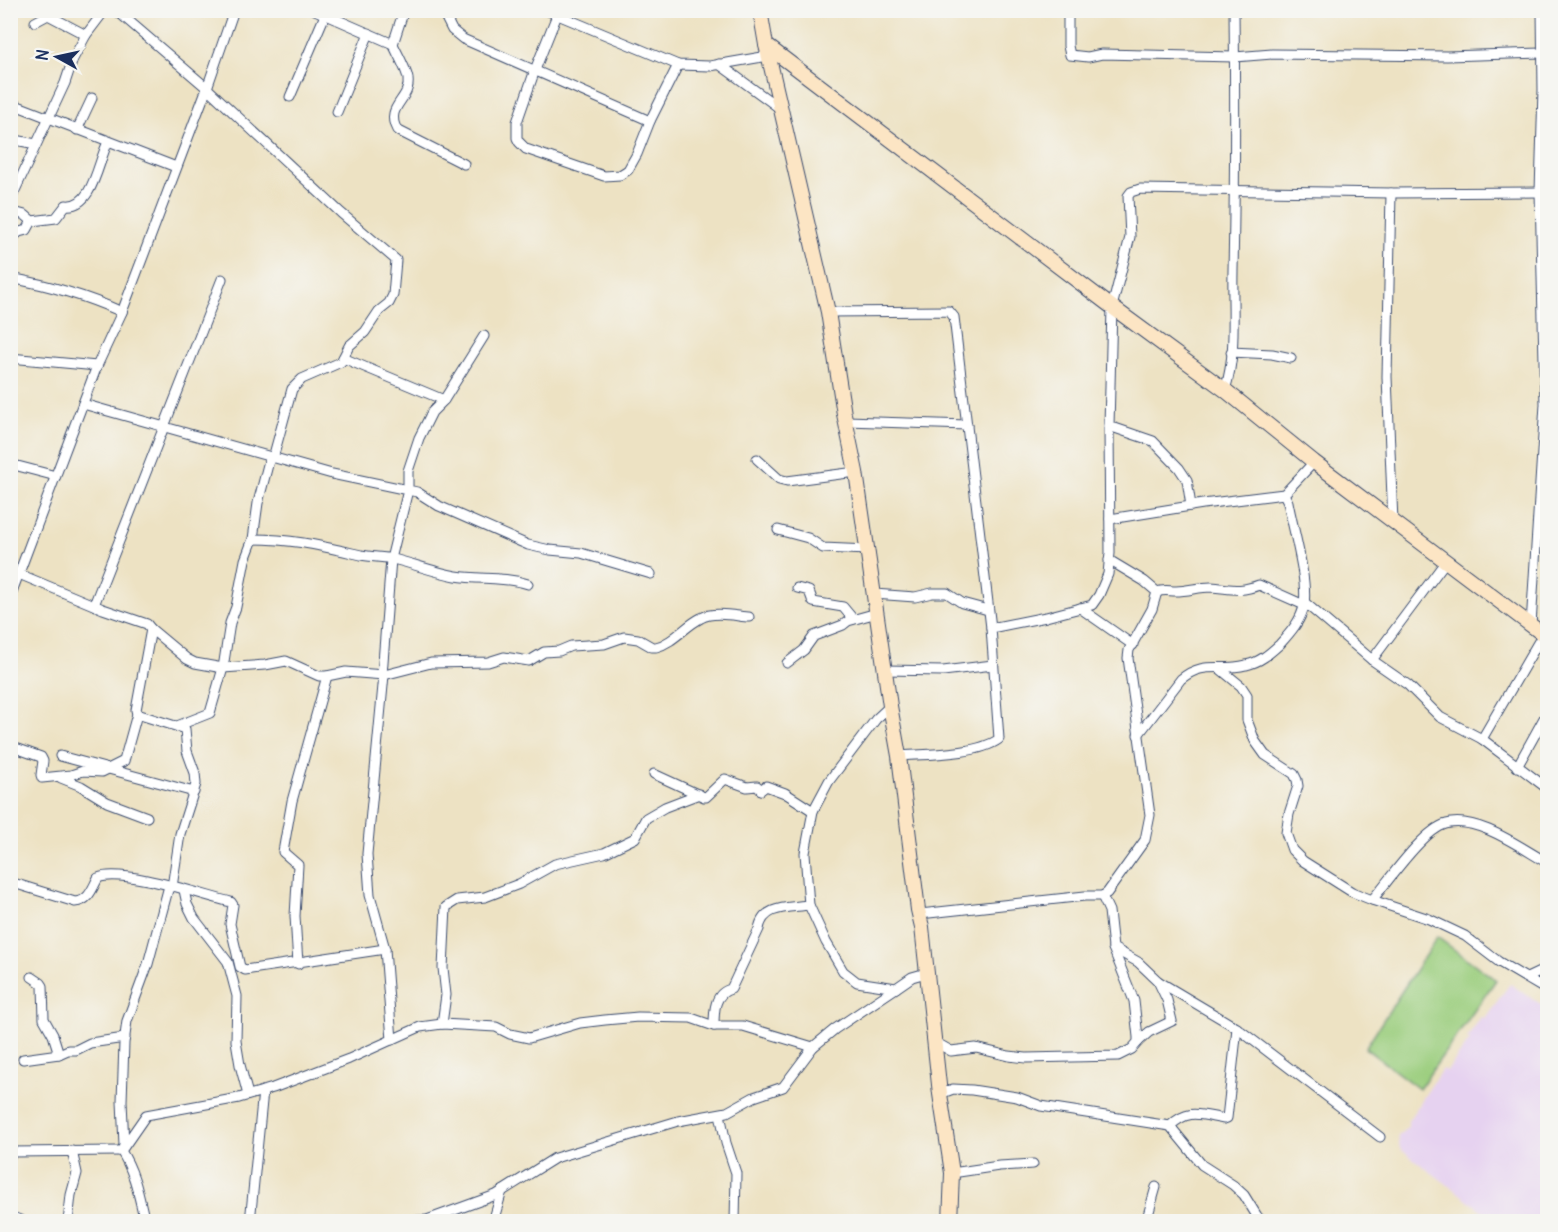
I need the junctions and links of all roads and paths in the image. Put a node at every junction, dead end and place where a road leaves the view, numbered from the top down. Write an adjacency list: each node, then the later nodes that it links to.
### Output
1 (105, 10): 16 (street)
2 (116, 10): 24 (street)
3 (234, 10): 24 (street)
4 (315, 10): 12 (street)
5 (404, 10): 17 (street)
6 (442, 10): 23 (street)
7 (546, 10): 13 (street)
8 (760, 10): 18 (street)
9 (1068, 10): 20 (street)
10 (1234, 10): 20 (street)
11 (1542, 10): 19 (street)
12 (325, 15): 15 (street); 26 (street)
13 (557, 15): 22 (street); 23 (street)
14 (35, 22): 16 (street)
15 (369, 33): 17 (street); 30 (street)
16 (86, 35): 31 (street)
17 (393, 44): 37 (street)
18 (767, 51): 21 (street); 29 (street); 49 (street)
19 (1541, 53): 20 (street); 25 (street)
20 (1235, 57): 39 (street)
21 (719, 64): 22 (street); 29 (street)
22 (678, 65): 32 (street)
23 (535, 70): 32 (street); 32 (street)
24 (207, 88): 38 (street); 55 (street)
25 (1545, 90): 40 (street)
26 (290, 97)
27 (92, 98): 33 (street)
28 (10, 103): 31 (street)
29 (782, 110): 51 (street)
30 (337, 112)
31 (48, 118): 33 (street); 36 (street)
32 (650, 122)
33 (77, 130): 35 (street)
34 (10, 139): 36 (street)
35 (108, 142): 38 (street); 44 (street)
36 (36, 144): 42 (street)
37 (464, 164)
38 (176, 167): 50 (street)
39 (1235, 192): 41 (street); 49 (street); 53 (street)
40 (1540, 192): 41 (street); 45 (street)
41 (1391, 193): 76 (street)
42 (10, 201)
43 (10, 211): 44 (street)
44 (32, 221): 46 (street)
45 (1545, 223): 61 (street)
46 (10, 240)
47 (10, 278): 50 (street)
48 (222, 279): 65 (street)
49 (1112, 307): 58 (street); 64 (street)
50 (122, 312): 57 (street)
51 (828, 312): 62 (street); 63 (street)
52 (484, 336): 59 (street)
53 (1231, 352): 56 (street); 58 (street)
54 (10, 358): 57 (street)
55 (343, 358): 59 (street); 66 (street)
56 (1291, 358)
57 (98, 366): 60 (street)
58 (1225, 390): 68 (street)
59 (444, 400): 72 (street)
60 (83, 404): 65 (street); 71 (street)
61 (1546, 404): 97 (street)
62 (847, 421): 63 (street); 70 (street)
63 (967, 425): 93 (street)
64 (1109, 426): 74 (street); 75 (street)
65 (164, 428): 66 (street); 91 (street)
66 (272, 458): 72 (street); 78 (street)
67 (757, 459): 70 (street)
68 (1314, 462): 73 (street); 76 (street)
69 (10, 464): 71 (street)
70 (856, 472): 79 (street)
71 (56, 476): 83 (street)
72 (408, 490): 80 (street); 84 (street)
73 (1284, 494): 74 (street); 90 (street)
74 (1191, 506): 75 (street)
75 (1110, 519): 81 (street)
76 (1394, 522): 82 (street)
77 (778, 530): 79 (street)
78 (252, 538): 80 (street); 105 (street)
79 (868, 550): 88 (street)
80 (391, 559): 85 (street); 108 (street)
81 (1109, 560): 87 (street); 92 (street)
82 (1446, 561): 97 (street); 102 (street)
83 (19, 574): 89 (street); 91 (street)
84 (651, 574)
85 (528, 584)
86 (797, 588): 96 (street)
87 (1157, 592): 90 (street); 101 (street)
88 (874, 594): 93 (street); 94 (street)
89 (10, 597)
90 (1304, 603): 102 (street); 106 (street)
91 (94, 605): 99 (street)
92 (1080, 608): 98 (street); 101 (street)
93 (988, 610): 98 (street)
94 (877, 613): 96 (street); 107 (street)
95 (749, 616): 108 (street)
96 (853, 619): 103 (street)
97 (1531, 625): 100 (street)
98 (991, 628): 104 (street)
99 (151, 629): 105 (street); 112 (street)
100 (1545, 636): 115 (street)
101 (1132, 645): 114 (street)
102 (1372, 660): 115 (street)
103 (787, 663)
104 (993, 665): 107 (street); 118 (street)
105 (223, 668): 109 (street); 113 (street)
106 (1219, 668): 114 (street); 133 (street)
107 (885, 670): 110 (street)
108 (383, 675): 109 (street); 137 (street)
109 (327, 676): 138 (street)
110 (890, 706): 118 (street); 126 (street)
111 (1548, 711): 119 (street)
112 (137, 714): 113 (street); 120 (street)
113 (177, 726): 124 (street)
114 (1138, 735): 132 (street)
115 (1482, 739): 119 (street)
116 (10, 746): 122 (street)
117 (60, 756): 120 (street)
118 (899, 756): 135 (street)
119 (1517, 767): 123 (street)
120 (108, 769): 122 (street); 124 (street)
121 (654, 774): 125 (street)
122 (59, 777): 127 (street)
123 (1548, 789)
124 (194, 792): 130 (street)
125 (699, 794): 126 (street); 146 (street)
126 (813, 811): 134 (street)
127 (147, 817)
128 (1548, 863): 133 (street)
129 (10, 882): 130 (street)
130 (171, 887): 131 (street); 149 (street)
131 (184, 890): 138 (street); 158 (street)
132 (1102, 896): 135 (street); 136 (street)
133 (1372, 900): 142 (street)
134 (809, 905): 144 (street); 147 (street)
135 (920, 914): 140 (street)
136 (1113, 948): 143 (street); 152 (street)
137 (385, 949): 138 (street); 150 (street)
138 (298, 964)
139 (1548, 968): 142 (street)
140 (926, 973): 144 (street); 151 (street)
141 (32, 977): 154 (street)
142 (1527, 978): 145 (street)
143 (1158, 981): 148 (street); 152 (street)
144 (896, 988): 153 (street)
145 (1548, 991)
146 (442, 1024): 147 (street); 150 (street)
147 (714, 1026): 153 (street)
148 (1237, 1028): 160 (street); 161 (street)
149 (124, 1038): 154 (street); 162 (street)
150 (392, 1040): 156 (street)
151 (935, 1042): 152 (street); 157 (street)
152 (1138, 1042)
153 (813, 1047): 159 (street)
154 (59, 1054): 155 (street)
155 (23, 1059)
156 (262, 1091): 158 (street); 173 (street)
157 (940, 1094): 160 (street); 166 (street)
158 (248, 1095): 162 (street)
159 (720, 1114): 168 (street); 176 (street)
160 (1170, 1126): 179 (street)
161 (1380, 1137)
162 (123, 1148): 163 (street); 172 (street)
163 (72, 1151): 164 (street); 171 (street)
164 (10, 1152)
165 (1033, 1164): 166 (street)
166 (952, 1173): 177 (street)
167 (1156, 1186): 178 (street)
168 (502, 1191): 174 (street); 175 (street)
169 (10, 1216): 170 (street)
170 (25, 1221)
171 (68, 1221)
172 (144, 1221)
173 (250, 1221)
174 (381, 1221)
175 (493, 1221)
176 (735, 1221)
177 (950, 1221)
178 (1146, 1221)
179 (1262, 1221)

